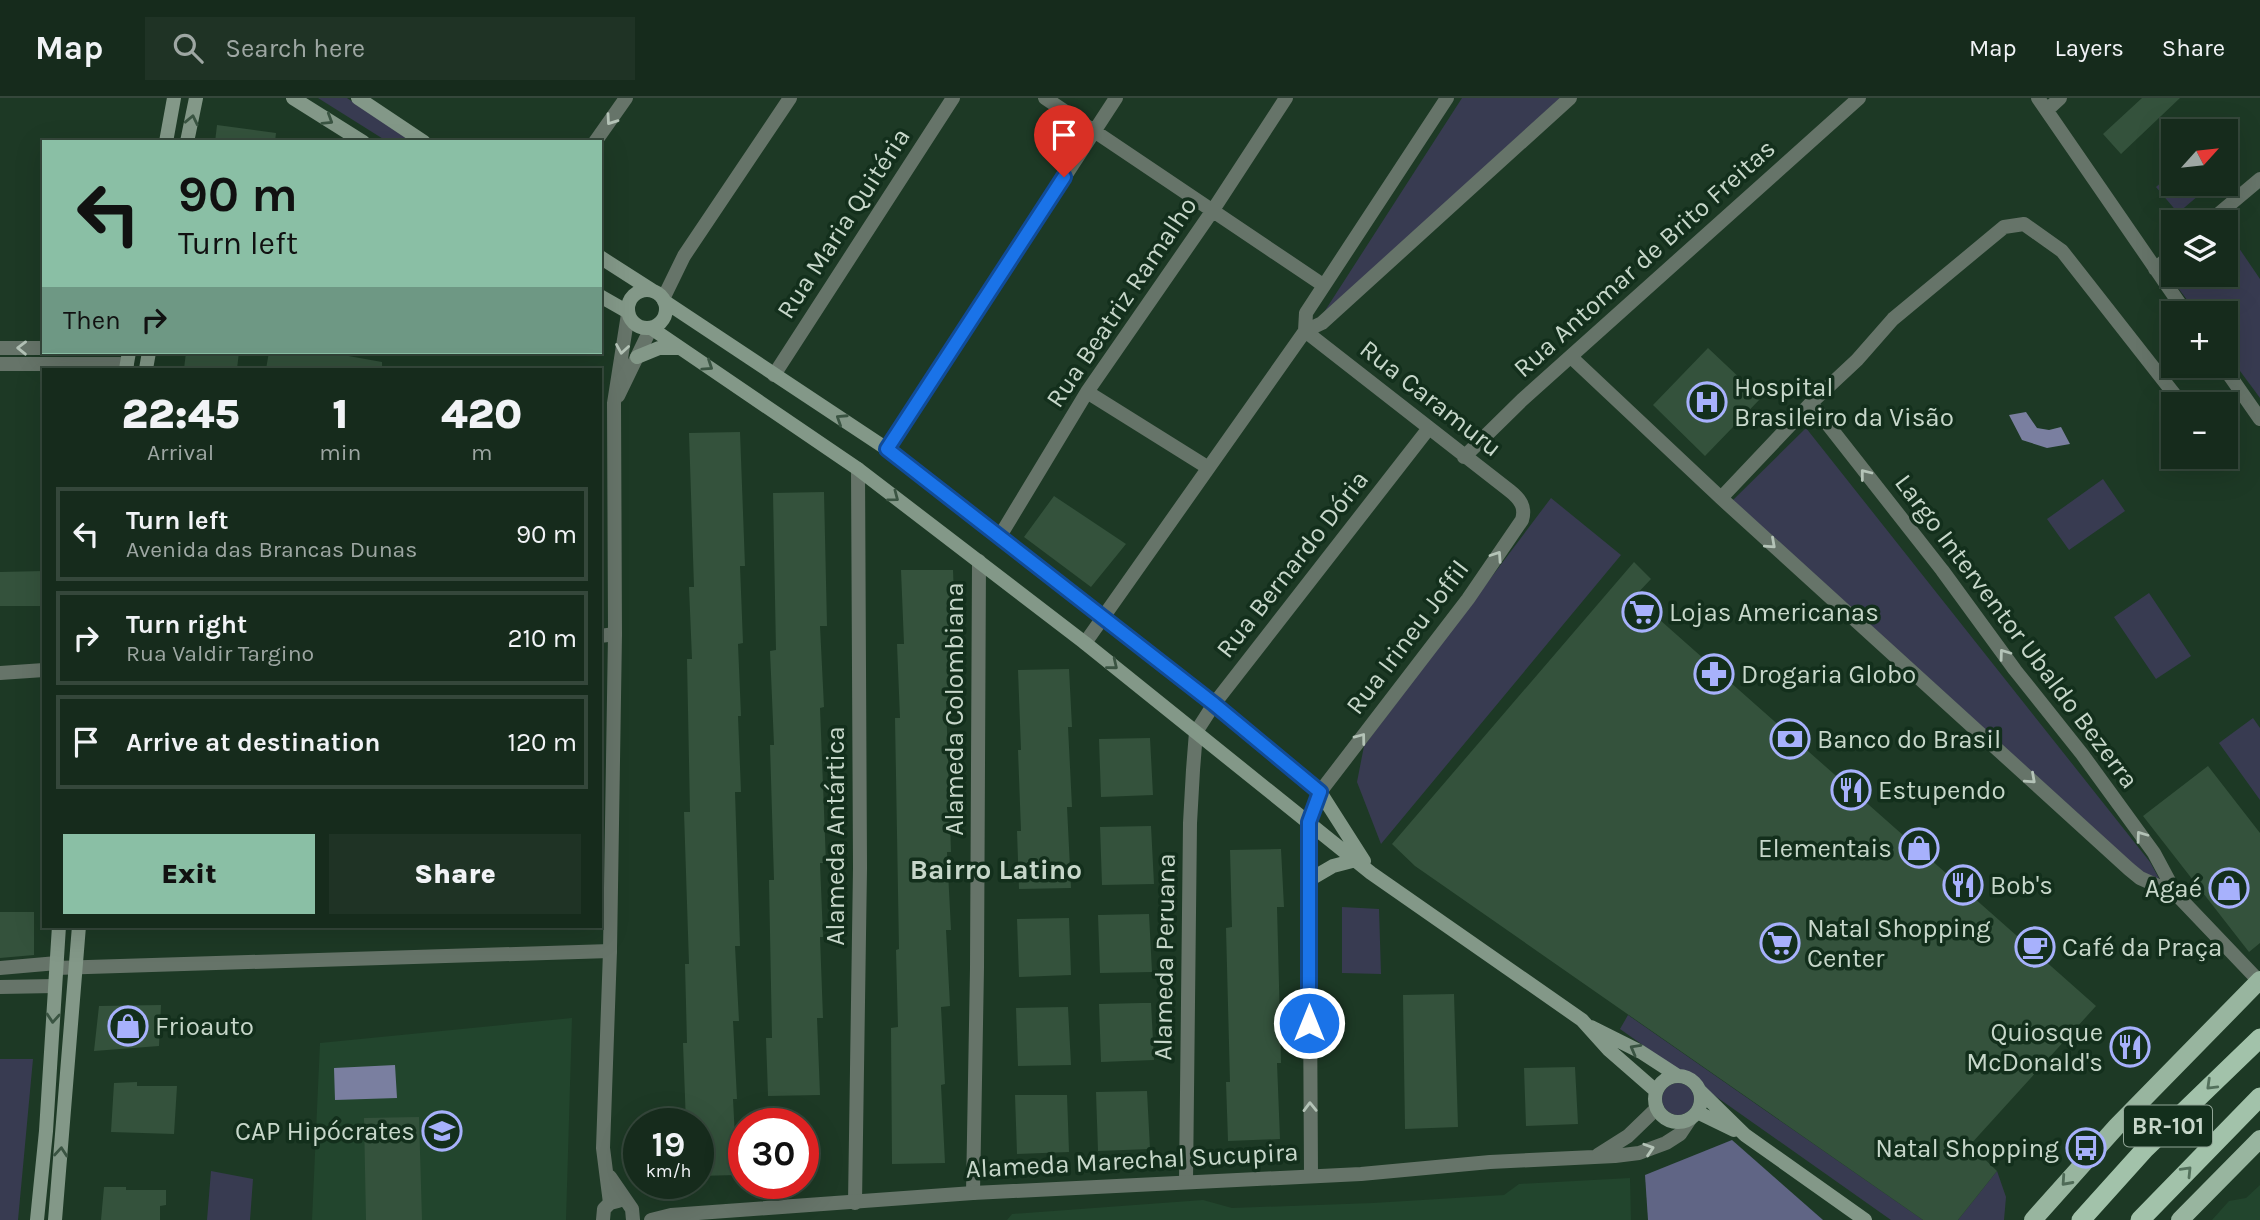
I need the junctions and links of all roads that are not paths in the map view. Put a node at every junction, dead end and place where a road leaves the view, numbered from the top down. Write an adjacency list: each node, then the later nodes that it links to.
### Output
1 (173, 98): 17 (main road)
2 (196, 98): 18 (main road, one-way to 2)
3 (293, 98): 19 (main road, one-way to 19)
4 (358, 98): 20 (main road)
5 (626, 98): 21 (street, one-way to 21)
6 (790, 98): 29 (street)
7 (953, 98): 42 (street, Rua Maria Quitéria)
8 (1045, 98): 16 (street)
9 (1116, 98): 16 (street)
10 (1286, 98): 23 (street, Rua Beatriz Ramalho)
11 (1447, 98): 28 (street)
12 (1570, 98): 34 (street)
13 (1859, 98): 39 (street, Rua Antomar de Brito Freitas)
14 (2060, 98): 15 (street)
15 (2043, 104): 27 (street)
16 (1094, 131): 23 (street); 50 (street)
17 (166, 140)
18 (187, 140)
19 (360, 140)
20 (421, 140)
21 (596, 140)
22 (2260, 178): 24 (street)
23 (1213, 210): 28 (street); 44 (street, Rua Beatriz Ramalho)
24 (2223, 210)
25 (602, 258): 29 (main road)
26 (2161, 264): 27 (street)
27 (2155, 269): 31 (street)
28 (1323, 285): 34 (street)
29 (658, 296): 32 (main road); 33 (main road); 42 (main road)
30 (602, 297): 32 (main road)
31 (2178, 301)
32 (628, 313): 33 (main road); 46 (street, one-way to 46)
33 (651, 328): 37 (main road); 38 (street)
34 (1305, 331): 49 (street, Rua Caramuru); 52 (street)
35 (0, 348): 36 (street, one-way to 35)
36 (42, 348)
37 (681, 348): 38 (main road); 53 (main road, one-way to 53)
38 (637, 357): 46 (street)
39 (1571, 357): 51 (street, Rua Antomar de Brito Freitas); 54 (street, Largo Interventor Ubaldo Bezerra)
40 (128, 362): 41 (street)
41 (0, 364)
42 (774, 374): 50 (main road, one-way to 42)
43 (2231, 378): 48 (street)
44 (1087, 392): 52 (street); 56 (street, Rua Beatriz Ramalho)
45 (2173, 392): 47 (street)
46 (614, 403): 59 (street)
47 (1811, 403): 54 (street); 70 (street, Largo Interventor Ubaldo Bezerra, one-way to 47)
48 (2260, 419)
49 (1429, 428): 51 (street, Rua Caramuru); 63 (street, Rua Bernardo Dória)
50 (887, 449): 56 (main road)
51 (1464, 457): 55 (street, Rua Caramuru)
52 (1207, 467): 58 (street)
53 (858, 469): 57 (main road, one-way to 57); 96 (street, Alameda Antártica)
54 (1721, 498): 70 (street, Largo Interventor Ubaldo Bezerra, one-way to 70)
55 (1523, 506): 65 (street, Rua Irineu Joffil, one-way to 55)
56 (1000, 536): 58 (main road)
57 (979, 561): 60 (main road); 94 (street, Alameda Colombiana)
58 (1105, 618): 60 (street); 63 (main road)
59 (608, 635): 73 (street)
60 (1086, 643): 64 (main road, one-way to 64)
61 (42, 670): 62 (street)
62 (0, 673)
63 (1214, 704): 64 (street, Rua Bernardo Dória); 65 (main road)
64 (1196, 732): 66 (main road); 93 (street, Alameda Peruana)
65 (1320, 792): 66 (street, Rua Irineu Joffil); 68 (main road)
66 (1309, 822): 67 (main road); 69 (street)
67 (1356, 860): 68 (main road); 69 (main road)
68 (1371, 873): 80 (main road)
69 (1309, 880): 92 (street, one-way to 69)
70 (2176, 894): 77 (street, Largo Interventor Ubaldo Bezerra)
71 (60, 928): 74 (main road)
72 (79, 928): 75 (main road)
73 (610, 951): 75 (street); 91 (street)
74 (57, 966): 75 (street); 76 (street); 78 (main road)
75 (76, 967): 100 (main road, one-way to 75)
76 (0, 968)
77 (2260, 981): 104 (main road, one-way to 104)
78 (55, 986): 79 (street); 99 (main road, one-way to 99)
79 (0, 987)
80 (1589, 1026): 82 (main road, one-way to 80); 83 (main road)
81 (2260, 1038): 105 (highway, BR-101, one-way to 105)
82 (1678, 1076): 83 (main road); 84 (main road)
83 (1657, 1091): 86 (main road)
84 (1700, 1091): 87 (main road); 88 (main road)
85 (2260, 1097): 106 (highway, BR-101, one-way to 85)
86 (1657, 1108): 87 (main road); 90 (street, Alameda Marechal Sucupira)
87 (1693, 1116): 88 (main road); 90 (street, Alameda Marechal Sucupira, one-way to 87)
88 (1745, 1135): 103 (main road)
89 (2260, 1139): 107 (main road)
90 (1597, 1156): 92 (street, Alameda Marechal Sucupira)
91 (606, 1170): 95 (street); 97 (street)
92 (1311, 1175): 93 (street, Alameda Marechal Sucupira)
93 (1186, 1182): 94 (street, Alameda Marechal Sucupira)
94 (973, 1193): 96 (street, Alameda Marechal Sucupira)
95 (610, 1203): 97 (street, Alameda Marechal Sucupira); 101 (street)
96 (855, 1203): 98 (street, Alameda Marechal Sucupira)
97 (630, 1211): 98 (street, Alameda Marechal Sucupira)
98 (671, 1215): 102 (street, Alameda Marechal Sucupira)
99 (37, 1220)
100 (55, 1220)
101 (603, 1220)
102 (651, 1220)
103 (1865, 1220)
104 (2033, 1220)
105 (2081, 1220)
106 (2140, 1220)
107 (2180, 1220)

